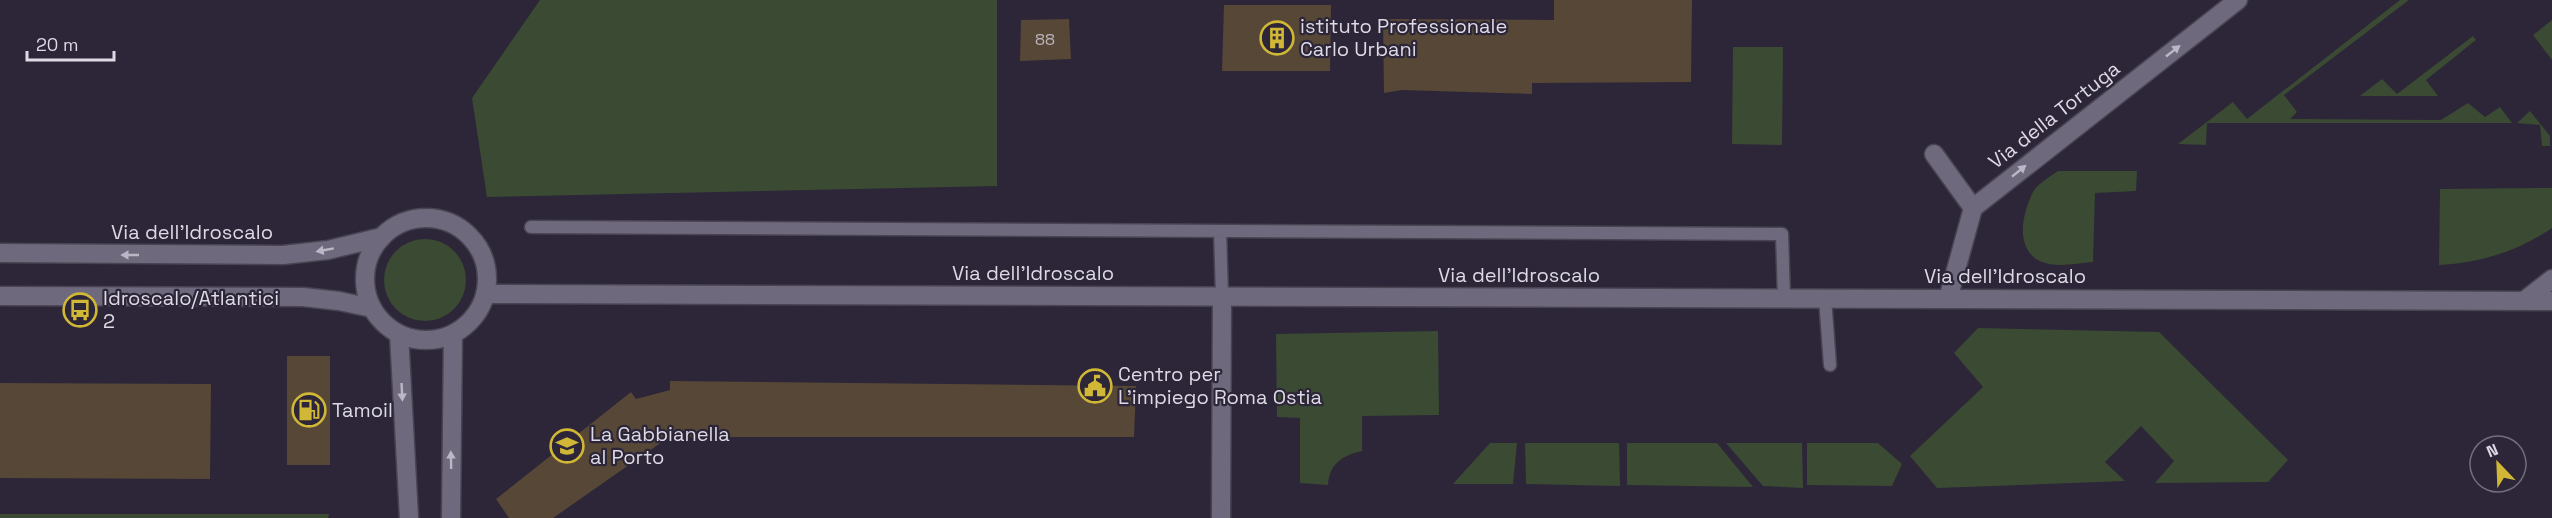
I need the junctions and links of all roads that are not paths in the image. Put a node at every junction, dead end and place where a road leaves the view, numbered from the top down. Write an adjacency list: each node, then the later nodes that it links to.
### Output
1 (2238, 0): 3 (street, Via della Tortuga, one-way to 1)
2 (1934, 154): 3 (street)
3 (1973, 208): 14 (street)
4 (531, 227): 5 (lane)
5 (1220, 231): 11 (lane); 12 (lane)
6 (382, 237): 7 (street, Via dell'Idroscalo, one-way to 7); 9 (street); 17 (street)
7 (0, 253)
8 (2552, 279): 15 (street)
9 (486, 294): 11 (street, Via dell'Idroscalo); 19 (street)
10 (0, 296): 17 (street)
11 (1222, 296): 12 (street, Via dell'Idroscalo); 23 (street)
12 (1784, 298): 13 (street, Via dell'Idroscalo)
13 (1825, 298): 14 (street, Via dell'Idroscalo); 20 (lane)
14 (1948, 299): 15 (street, Via dell'Idroscalo)
15 (2525, 300): 16 (street, Via dell'Idroscalo)
16 (2552, 301)
17 (372, 308): 18 (street)
18 (399, 334): 19 (street); 21 (street, one-way to 21)
19 (453, 334): 22 (street, one-way to 19)
20 (1830, 365)
21 (409, 518)
22 (451, 518)
23 (1221, 518)

